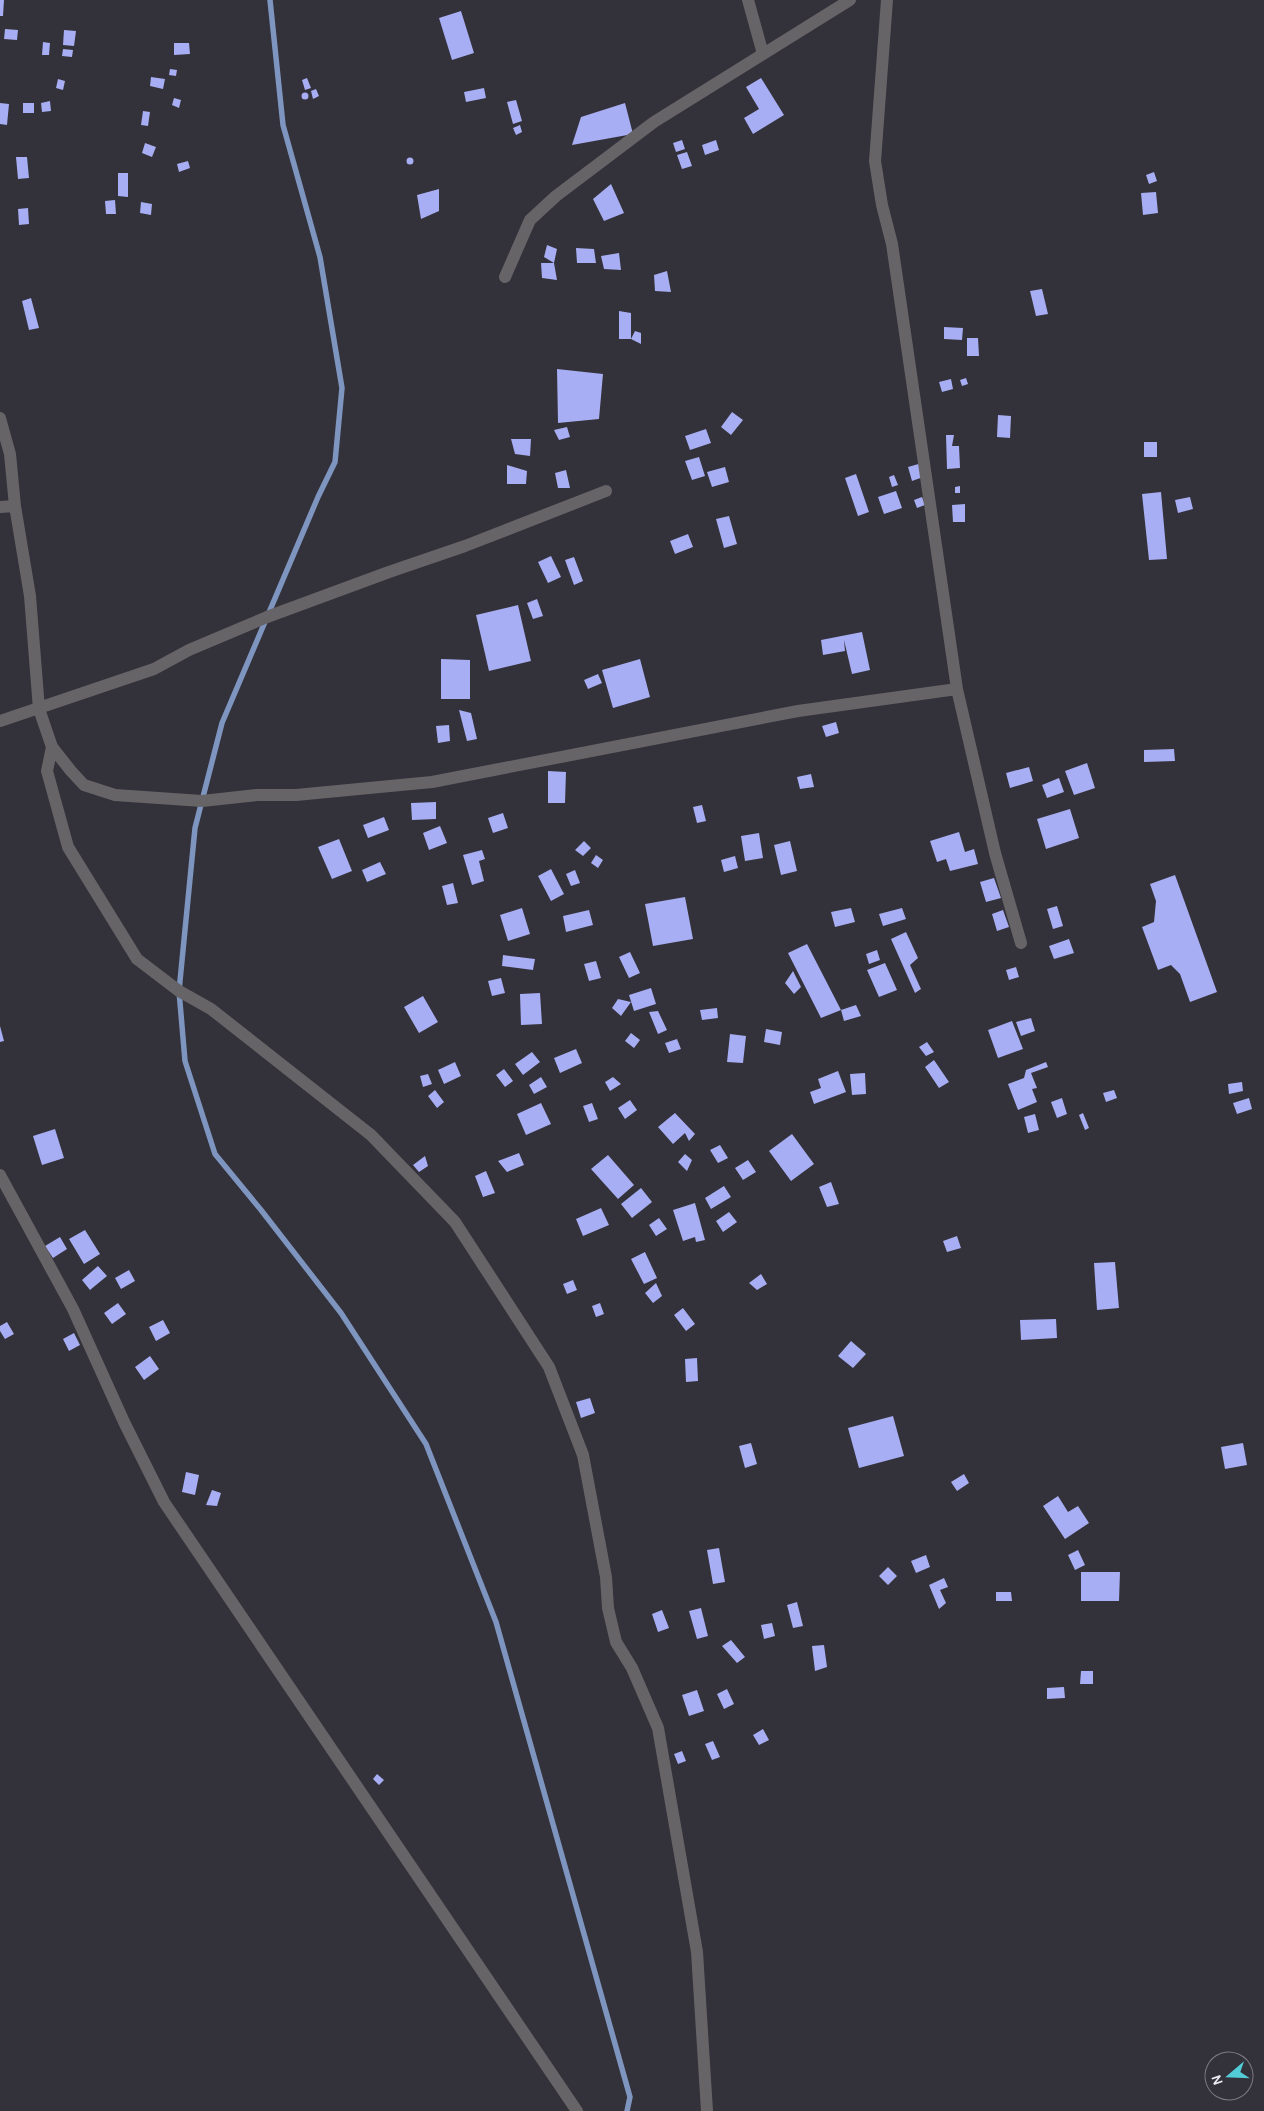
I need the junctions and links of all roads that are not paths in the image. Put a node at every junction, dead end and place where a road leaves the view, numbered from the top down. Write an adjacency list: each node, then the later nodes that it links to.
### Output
1 (748, 0): 4 (street)
2 (850, 0): 4 (street)
3 (887, 0): 12 (street)
4 (763, 54): 5 (street)
5 (506, 277)
6 (0, 418): 8 (street)
7 (0, 440): 8 (street)
8 (10, 454): 10 (street)
9 (606, 491): 13 (street)
10 (15, 506): 11 (street); 13 (street)
11 (0, 507)
12 (957, 689): 15 (street); 16 (street)
13 (39, 709): 14 (street); 15 (street)
14 (0, 721)
15 (52, 747): 19 (street)
16 (1021, 943)
17 (0, 1175): 18 (street)
18 (577, 2111)
19 (707, 2111)

